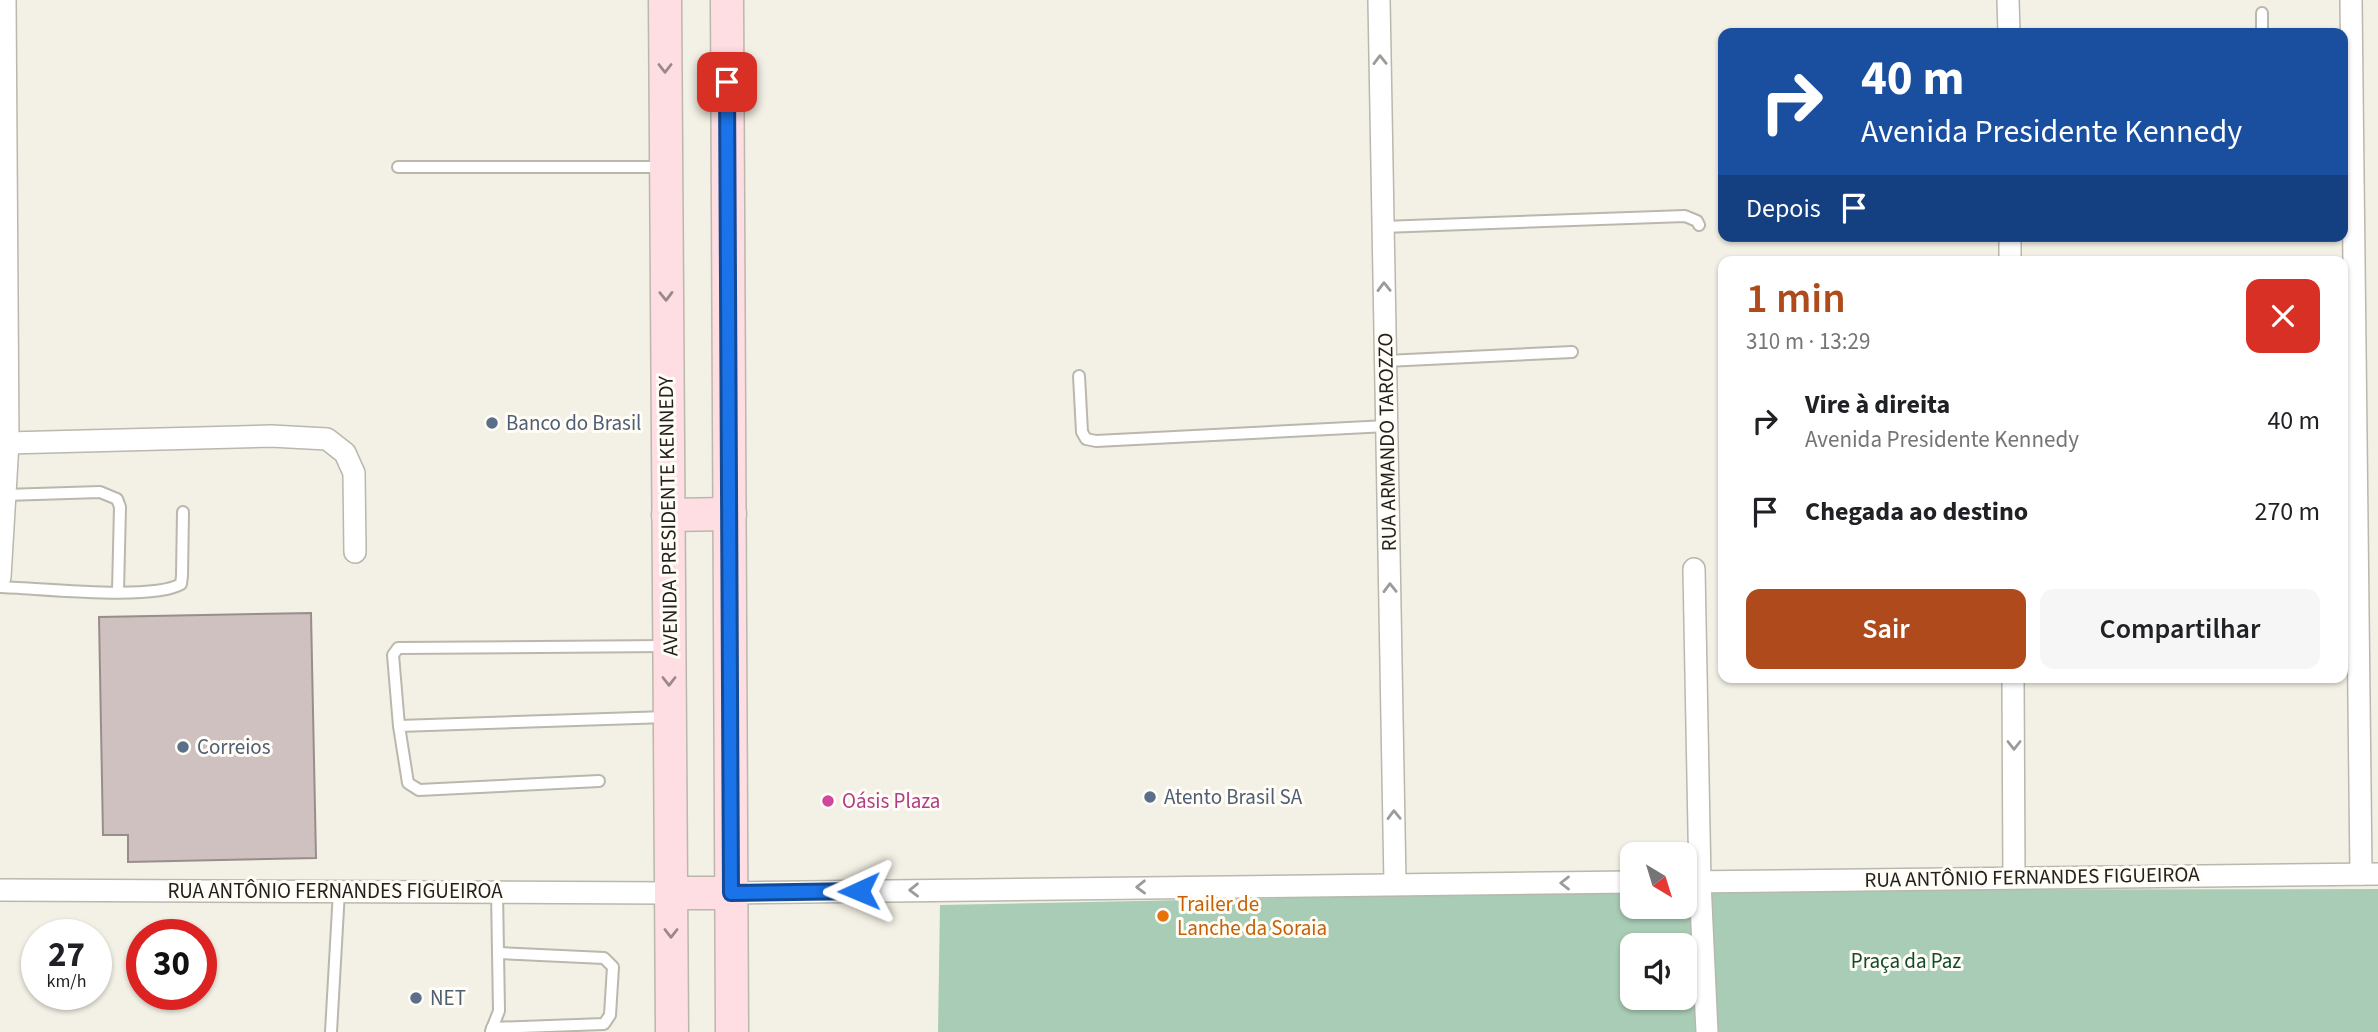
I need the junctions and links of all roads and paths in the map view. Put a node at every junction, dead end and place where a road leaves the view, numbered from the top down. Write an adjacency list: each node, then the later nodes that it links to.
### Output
1 (5, 0): 19 (street)
2 (666, 0): 12 (main road, AVENIDA PRESIDENTE KENNEDY, one-way to 12)
3 (727, 0): 22 (main road)
4 (1379, 0): 14 (street, RUA ARMANDO TAROZZO, one-way to 4)
5 (2008, 0): 8 (street)
6 (2351, 0): 10 (street)
7 (2262, 13): 9 (lane)
8 (2009, 28)
9 (2262, 28)
10 (2348, 66): 35 (street)
11 (398, 167): 12 (lane)
12 (664, 167): 23 (main road, AVENIDA PRESIDENTE KENNEDY, one-way to 23)
13 (1699, 225): 14 (lane)
14 (1383, 227): 16 (street, RUA ARMANDO TAROZZO, one-way to 14)
15 (1572, 352): 16 (lane)
16 (1386, 361): 18 (street, RUA ARMANDO TAROZZO)
17 (1079, 376): 18 (lane)
18 (1387, 426): 39 (street, RUA ARMANDO TAROZZO, one-way to 18)
19 (8, 443): 20 (street); 24 (street)
20 (5, 495): 26 (street); 28 (lane)
21 (183, 512): 28 (lane)
22 (730, 514): 23 (main road); 44 (main road)
23 (668, 515): 29 (main road, AVENIDA PRESIDENTE KENNEDY)
24 (355, 552)
25 (1694, 569): 34 (street)
26 (0, 577)
27 (0, 587): 28 (lane)
28 (118, 592)
29 (669, 646): 31 (main road, AVENIDA PRESIDENTE KENNEDY, one-way to 31); 32 (lane)
30 (2013, 683): 36 (street, one-way to 36)
31 (670, 717): 32 (lane); 43 (main road, AVENIDA PRESIDENTE KENNEDY)
32 (400, 726): 33 (lane)
33 (599, 781)
34 (1693, 842)
35 (2370, 874): 36 (street, RUA ANTÔNIO FERNANDES FIGUEIROA)
36 (2014, 876): 38 (street, RUA ANTÔNIO FERNANDES FIGUEIROA)
37 (1620, 882): 39 (street, one-way to 39)
38 (1698, 882)
39 (1395, 884): 44 (street, one-way to 44)
40 (0, 890): 41 (street, RUA ANTÔNIO FERNANDES FIGUEIROA)
41 (339, 891): 42 (street, RUA ANTÔNIO FERNANDES FIGUEIROA); 48 (lane)
42 (497, 892): 43 (street, RUA ANTÔNIO FERNANDES FIGUEIROA); 46 (lane)
43 (671, 893): 44 (main road); 49 (main road, AVENIDA PRESIDENTE KENNEDY, one-way to 49)
44 (731, 893): 50 (main road)
45 (1696, 919): 51 (street)
46 (498, 953): 47 (lane); 47 (lane)
47 (491, 1030)
48 (331, 1032)
49 (672, 1032)
50 (732, 1032)
51 (1707, 1032)

